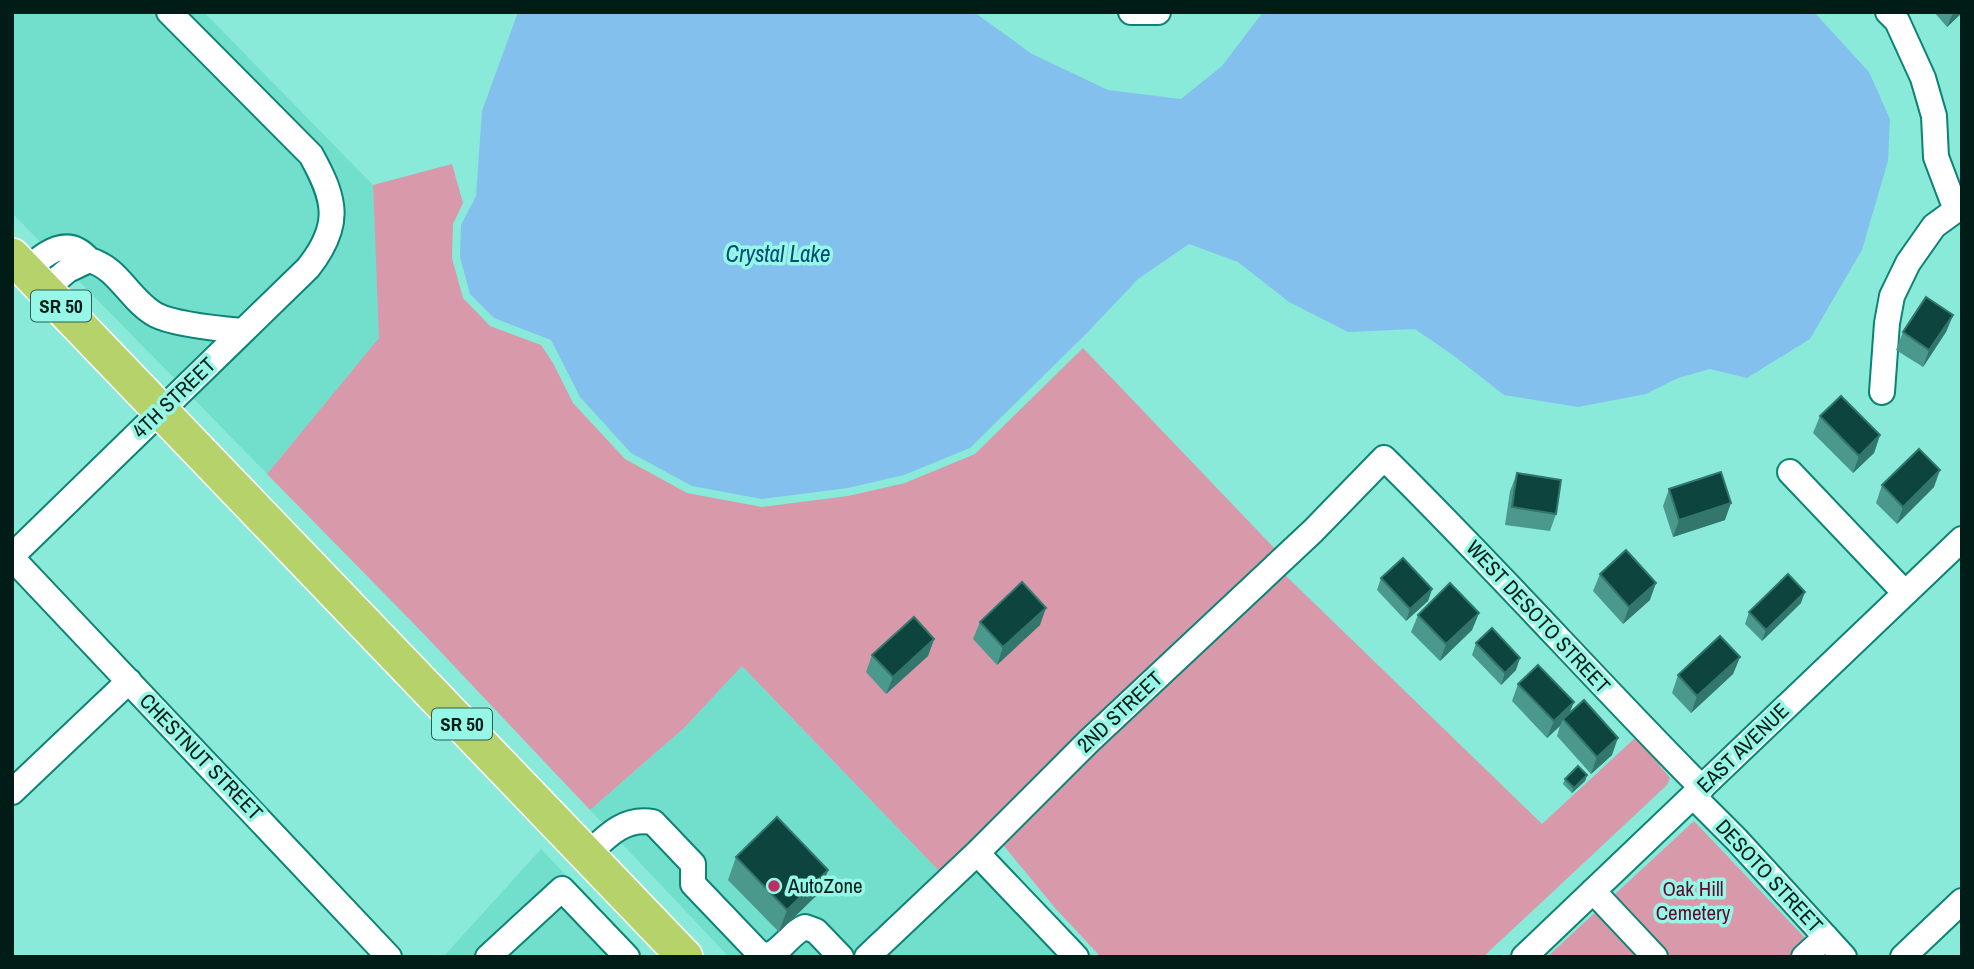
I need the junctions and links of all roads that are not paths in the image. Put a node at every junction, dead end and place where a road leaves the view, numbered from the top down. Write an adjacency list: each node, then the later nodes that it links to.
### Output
1 (170, 12): 6 (street, 4TH STREET)
2 (1131, 12): 3 (street)
3 (1158, 12)
4 (1888, 12): 7 (street)
5 (28, 272): 6 (street); 8 (highway, SR 50)
6 (242, 331): 8 (street, 4TH STREET)
7 (1882, 393)
8 (161, 410): 12 (street, 4TH STREET); 18 (highway, SR 50)
9 (1374, 468): 16 (street, WEST DESOTO STREET); 17 (street, 2ND STREET)
10 (1790, 472): 13 (street)
11 (1962, 539): 13 (street, EAST AVENUE)
12 (12, 557): 14 (street, CHESTNUT STREET)
13 (1905, 593): 16 (street, EAST AVENUE)
14 (129, 681): 15 (street); 23 (street, CHESTNUT STREET)
15 (12, 792)
16 (1698, 792): 19 (street, EAST AVENUE); 21 (street, DESOTO STREET)
17 (977, 853): 22 (street, 2ND STREET); 28 (street)
18 (587, 855): 26 (highway, SR 50); 27 (street)
19 (1593, 891): 29 (street, EAST AVENUE); 30 (street)
20 (1962, 901): 33 (street)
21 (1826, 937): 31 (street); 32 (street, DESOTO STREET)
22 (873, 954)
23 (389, 957)
24 (488, 957): 25 (street)
25 (627, 957)
26 (685, 957)
27 (841, 957)
28 (1076, 957)
29 (1524, 957)
30 (1655, 957)
31 (1804, 957)
32 (1843, 957)
33 (1903, 957)

